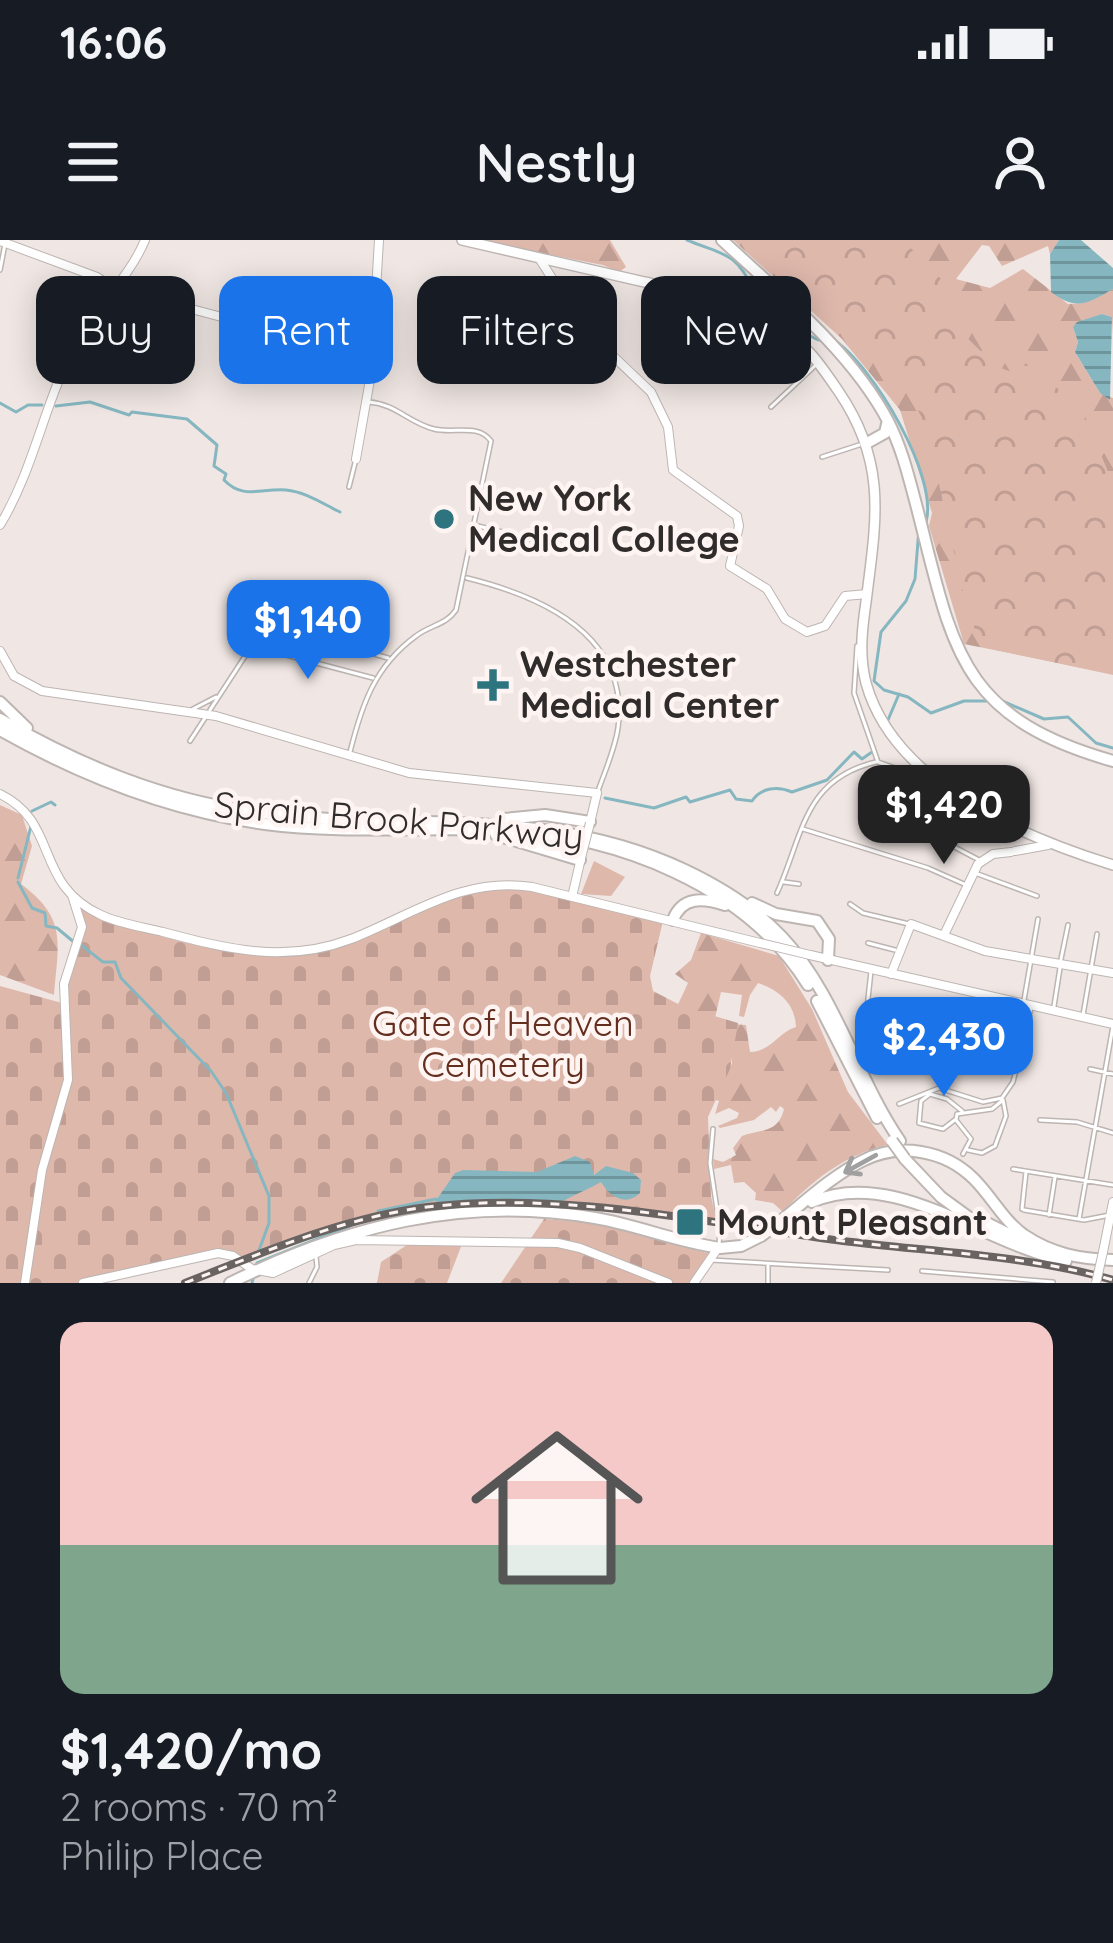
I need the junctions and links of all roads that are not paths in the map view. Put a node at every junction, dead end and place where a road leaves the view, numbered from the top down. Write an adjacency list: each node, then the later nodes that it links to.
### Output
1 (145, 240): 9 (street)
2 (379, 240): 10 (street)
3 (462, 240): 6 (main road)
4 (725, 240): 11 (highway)
5 (3, 242): 7 (street); 8 (street)
6 (550, 266): 12 (main road); 30 (street)
7 (0, 270)
8 (88, 276)
9 (118, 276)
10 (377, 276)
11 (826, 339): 17 (highway); 25 (highway)
12 (818, 362): 16 (street); 18 (main road)
13 (58, 384): 23 (street)
14 (369, 384): 15 (street)
15 (367, 401): 21 (street); 24 (street)
16 (772, 407)
17 (882, 410): 18 (highway); 19 (highway)
18 (867, 443): 19 (highway); 20 (street); 30 (main road)
19 (902, 454): 25 (highway)
20 (821, 457)
21 (356, 459): 22 (street)
22 (349, 487)
23 (0, 525)
24 (476, 525): 27 (street); 29 (street)
25 (923, 525): 47 (highway)
26 (533, 530): 27 (street)
27 (532, 539): 28 (street)
28 (539, 541)
29 (465, 578): 34 (street); 49 (street)
30 (866, 596): 31 (main road)
31 (861, 640): 48 (street); 51 (main road)
32 (252, 646): 34 (street); 35 (street); 36 (street)
33 (0, 651): 39 (street)
34 (389, 659): 35 (street)
35 (374, 679): 46 (street)
36 (222, 692): 38 (street); 39 (street)
37 (0, 702): 45 (highway)
38 (214, 704): 40 (street); 41 (street)
39 (175, 710): 40 (street)
40 (207, 715): 41 (street); 44 (street)
41 (223, 718): 46 (street)
42 (0, 719): 45 (highway, Sprain Brook Parkway)
43 (0, 730): 53 (highway, Sprain Brook Parkway)
44 (190, 741)
45 (69, 756): 53 (highway, Sprain Brook Parkway)
46 (348, 757): 49 (street)
47 (1113, 759)
48 (878, 762): 51 (street); 54 (street)
49 (597, 793): 52 (street)
50 (0, 794): 66 (street)
51 (992, 815): 56 (main road)
52 (590, 823): 53 (highway); 57 (street, bridge)
53 (468, 826): 57 (highway); 63 (highway, Sprain Brook Parkway); 72 (highway, Sprain Brook Parkway)
54 (801, 829): 61 (street); 64 (street)
55 (928, 833): 58 (street)
56 (1048, 845): 58 (street); 59 (main road)
57 (581, 859): 68 (street)
58 (981, 860): 60 (street)
59 (1113, 865)
60 (973, 873): 64 (street); 67 (street)
61 (782, 881): 62 (street); 65 (street)
62 (799, 884)
63 (716, 886): 79 (highway, Sprain Brook Parkway); 79 (highway)
64 (967, 886): 75 (street)
65 (777, 893)
66 (72, 894): 68 (street); 126 (street)
67 (1037, 896)
68 (572, 897): 70 (street)
69 (850, 904): 73 (street)
70 (673, 920): 72 (highway); 79 (street, bridge)
71 (1038, 920): 80 (street)
72 (757, 923): 103 (highway, Sprain Brook Parkway)
73 (910, 924): 75 (street); 78 (street)
74 (1068, 925): 82 (street)
75 (944, 934): 80 (street)
76 (1097, 934): 84 (street)
77 (868, 944): 78 (street)
78 (898, 950): 86 (street)
79 (819, 955): 81 (highway); 103 (highway, Sprain Brook Parkway)
80 (1030, 959): 82 (street); 87 (street)
81 (843, 963): 83 (street)
82 (1060, 964): 84 (street); 88 (street)
83 (872, 970): 86 (street); 90 (street)
84 (1091, 970): 85 (street); 89 (street)
85 (1113, 973)
86 (891, 974): 87 (street)
87 (1027, 1007): 88 (street); 95 (street)
88 (1053, 1012): 89 (street)
89 (1083, 1018): 91 (street)
90 (894, 1021)
91 (1113, 1024): 93 (street)
92 (1090, 1069): 93 (street)
93 (1104, 1072): 94 (street); 101 (street)
94 (1113, 1074)
95 (1003, 1099): 96 (street); 97 (street); 98 (street)
96 (898, 1104)
97 (962, 1111): 98 (street); 98 (street)
98 (956, 1119)
99 (1040, 1120): 101 (street)
100 (713, 1129): 114 (street)
101 (1094, 1129): 102 (street); 107 (street)
102 (1113, 1132)
103 (896, 1141): 116 (highway, Sprain Brook Parkway, bridge)
104 (1012, 1169): 105 (street)
105 (1026, 1171): 106 (street); 110 (street)
106 (1056, 1175): 107 (street); 110 (street)
107 (1085, 1181): 108 (street); 112 (street)
108 (1113, 1185)
109 (1113, 1202): 111 (street)
110 (1049, 1215): 112 (street)
111 (1112, 1216): 112 (street); 117 (street)
112 (1079, 1219)
113 (768, 1232): 114 (highway); 116 (highway); 116 (highway, one-way to 113)
114 (714, 1253): 118 (street); 120 (highway); 131 (street)
115 (315, 1255): 120 (street); 129 (street); 130 (street)
116 (1059, 1257): 117 (highway)
117 (1109, 1259): 135 (street, bridge)
118 (768, 1263): 119 (street); 132 (street)
119 (888, 1270)
120 (259, 1271): 127 (street); 128 (highway)
121 (922, 1271): 122 (street)
122 (936, 1272): 124 (street); 133 (street)
123 (1055, 1274): 125 (street)
124 (1001, 1275): 125 (street); 134 (street)
125 (1053, 1282)
126 (25, 1283)
127 (82, 1283)
128 (234, 1283)
129 (309, 1283)
130 (668, 1283)
131 (694, 1283)
132 (768, 1283)
133 (934, 1283)
134 (1000, 1283)
135 (1096, 1283)

